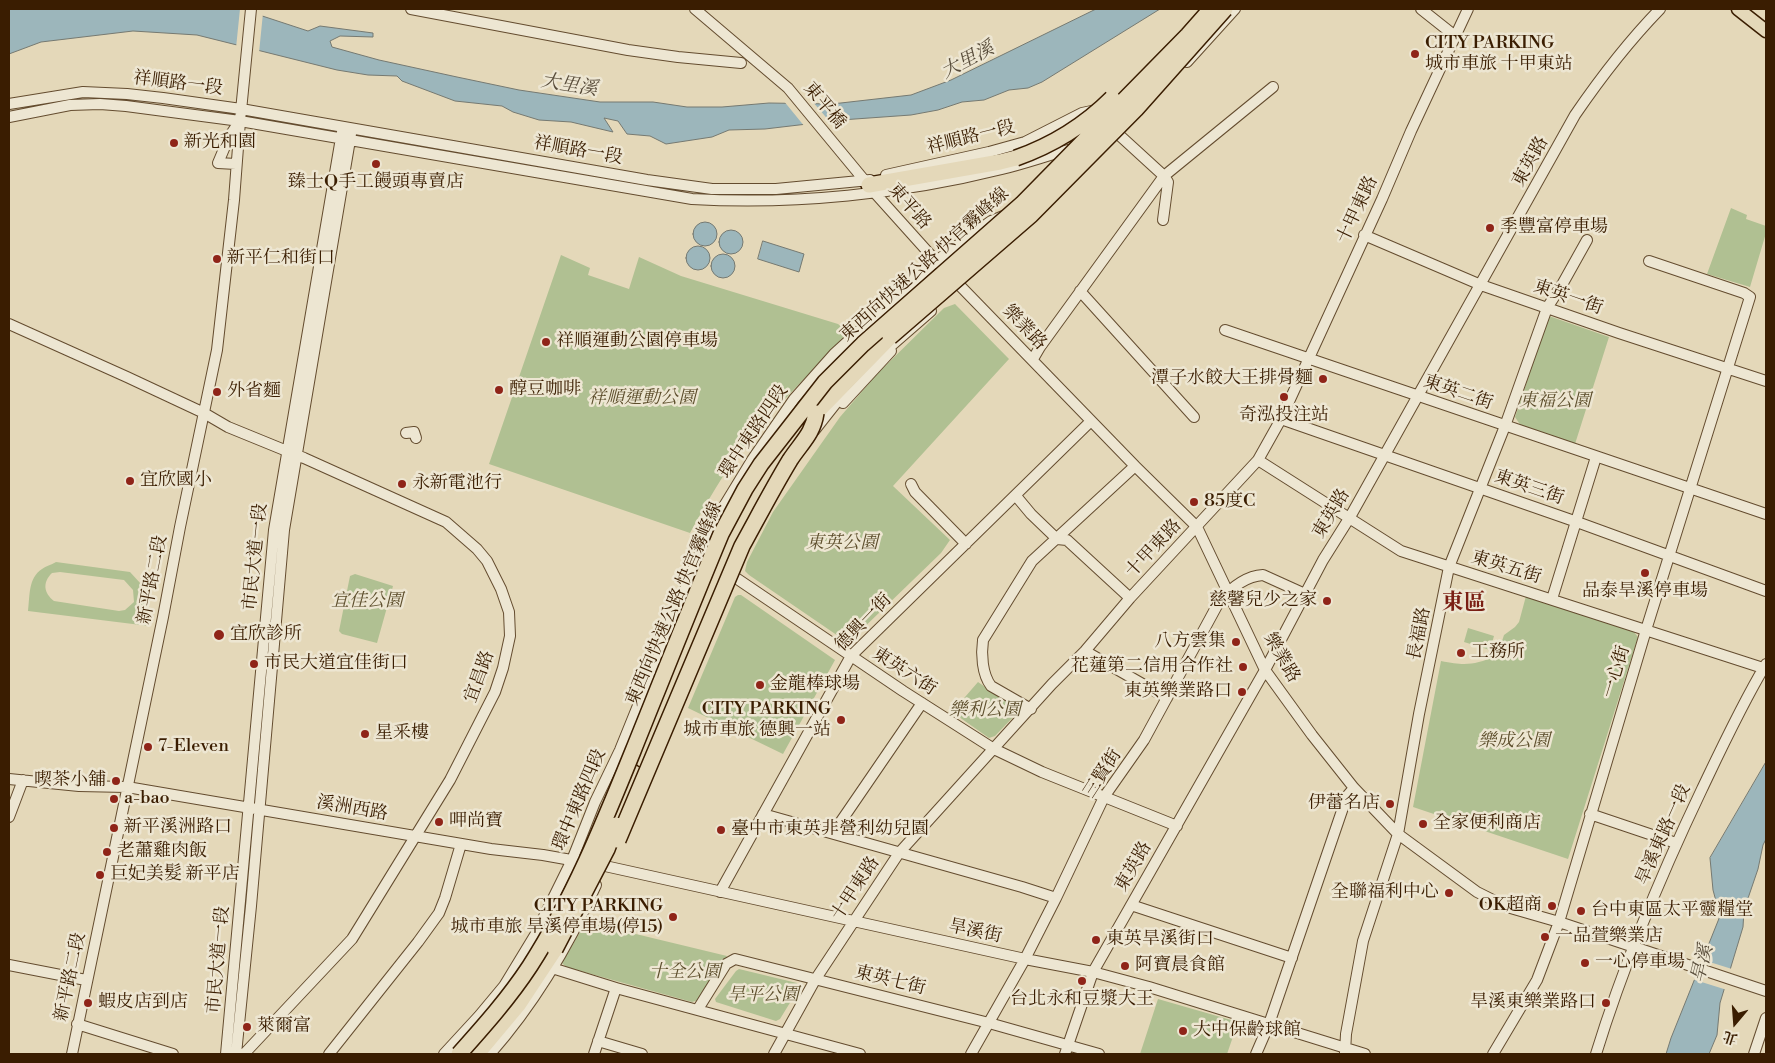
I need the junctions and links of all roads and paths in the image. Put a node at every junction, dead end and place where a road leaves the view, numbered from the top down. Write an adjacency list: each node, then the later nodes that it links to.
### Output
1 (251, 9): 17 (street, 新平路二段)
2 (412, 9): 14 (street)
3 (695, 9): 26 (street, 東平橋)
4 (1204, 9): 26 (highway, bridge)
5 (1211, 9): 133 (highway, 東西向快速公路 快官霧峰線, bridge)
6 (1225, 9): 46 (highway, 東西向快速公路 快官霧峰線, bridge)
7 (1235, 9): 18 (street, 環中東路四段)
8 (1421, 9): 13 (street)
9 (1468, 9): 13 (street, 十甲東路)
10 (1660, 9): 34 (street, 東英路)
11 (1738, 9): 12 (main road)
12 (1766, 31)
13 (1455, 36): 29 (street, 十甲東路)
14 (741, 63)
15 (1273, 87): 25 (street)
16 (9, 104): 17 (street, 祥順路一段)
17 (241, 109): 20 (street, 新平路二段); 21 (street, 祥順路一段)
18 (1134, 116): 22 (street, 環中東路四段); 26 (street, 祥順路一段)
19 (9, 117): 20 (street, 祥順路一段)
20 (240, 121): 23 (street, 祥順路一段); 24 (street, 新平路二段); 24 (street)
21 (347, 127): 23 (street, 市民大道一段); 26 (street, 祥順路一段)
22 (1114, 136): 25 (street); 26 (street, 祥順路一段); 27 (street, 環中東路四段)
23 (345, 140): 26 (street, 祥順路一段); 51 (street, 市民大道一段)
24 (236, 164): 45 (street, 新平路二段)
25 (1164, 176): 28 (street); 35 (street)
26 (867, 183): 31 (street, 東平路)
27 (1065, 188): 31 (street, 環中東路四段); 33 (street, 環中東路四段)
28 (1163, 220)
29 (1364, 235): 34 (street, 東英一街); 41 (street, 十甲東路)
30 (1587, 240): 36 (street, 長福路)
31 (936, 261): 33 (street, 樂業路); 100 (street, 環中東路四段)
32 (1649, 261): 42 (street, 一心街)
33 (960, 285): 38 (street, 環中東路四段); 40 (street, 樂業路)
34 (1481, 285): 36 (street, 東英一街); 44 (street, 東英路)
35 (1080, 291): 40 (street); 47 (street)
36 (1546, 308): 42 (street, 東英一街); 50 (street, 長福路)
37 (9, 324): 45 (street, 宜昌路)
38 (910, 330): 68 (street, 環中東路四段); 96 (street, 環中東路四段)
39 (1225, 330): 41 (street, 東英二街)
40 (1033, 359): 49 (street, 樂業路)
41 (1308, 359): 44 (street, 東英二街); 48 (street, 十甲東路)
42 (1727, 367): 43 (street, 東英一街); 58 (street, 一心街)
43 (1766, 381)
44 (1417, 396): 50 (street, 東英二街); 52 (street, 東英路)
45 (204, 413): 51 (street, 宜昌路); 85 (street, 新平路二段)
46 (816, 413): 96 (highway, bridge); 134 (highway, 東西向快速公路 快官霧峰線, bridge)
47 (1194, 417)
48 (1281, 419): 52 (street, 東英三街); 54 (street, 十甲東路)
49 (1091, 421): 55 (street, 樂業路); 59 (street, 德興一街)
50 (1505, 426): 53 (street, 東英二街); 57 (street, 長福路)
51 (292, 453): 88 (street, 市民大道一段); 95 (street, 宜昌路)
52 (1384, 455): 57 (street, 東英三街); 61 (street, 東英路)
53 (1596, 457): 58 (street, 東英二街); 62 (street)
54 (1258, 460): 61 (street, 東英五街); 63 (street, 十甲東路)
55 (1135, 466): 63 (street, 樂業路); 64 (street)
56 (911, 484): 65 (street)
57 (1480, 488): 62 (street, 東英三街); 67 (street, 長福路)
58 (1691, 489): 60 (street, 東英二街); 66 (street, 一心街)
59 (1016, 496): 64 (street); 65 (street, 德興一街)
60 (1766, 514)
61 (1350, 518): 67 (street, 東英五街); 71 (street, 東英路)
62 (1577, 522): 66 (street, 東英三街); 73 (street)
63 (1197, 526): 69 (street, 樂業路); 72 (street, 十甲東路)
64 (1057, 539): 72 (street); 81 (street)
65 (966, 544): 76 (street, 德興一街)
66 (1670, 557): 70 (street, 東英三街); 74 (street, 一心街)
67 (1449, 567): 73 (street, 東英五街); 94 (street, 長福路)
68 (733, 576): 76 (street, 東英六街); 96 (street, 環中東路四段)
69 (1228, 590): 71 (street, 三賢街); 78 (street, 樂業路); 79 (street, 三賢街)
70 (1766, 591)
71 (1305, 594): 78 (street, 東英路)
72 (1130, 598): 75 (street, 十甲東路)
73 (1552, 599): 74 (street, 東英五街)
74 (1646, 630): 77 (street, 東英五街); 90 (street, 一心街)
75 (1085, 651): 79 (street); 81 (street, 十甲東路)
76 (851, 656): 80 (street, 東英六街); 89 (street, 德興一街)
77 (1765, 665): 97 (street, 旱溪東路一段)
78 (1265, 670): 86 (street, 樂業路); 92 (street, 東英路)
79 (1166, 698): 87 (street, 三賢街)
80 (922, 703): 82 (street, 東英六街); 93 (street)
81 (1031, 709): 82 (street, 十甲東路)
82 (994, 749): 87 (street, 東英六街); 99 (street, 十甲東路)
83 (9, 779): 84 (street, 溪洲西路)
84 (22, 780): 85 (street, 溪洲西路); 91 (street)
85 (127, 787): 88 (street, 溪洲西路); 113 (street, 新平路二段)
86 (1354, 788): 94 (street, 樂業路); 108 (street)
87 (1104, 797): 92 (street, 東英六街); 103 (street, 三賢街)
88 (254, 810): 95 (street, 溪洲西路); 128 (street, 市民大道一段); 129 (street, 市民大道一段)
89 (763, 814): 93 (street); 102 (street, 德興一街)
90 (1590, 814): 97 (street); 106 (street, 一心街)
91 (9, 817)
92 (1177, 826): 104 (street, 東英路)
93 (833, 833): 99 (street)
94 (1398, 834): 106 (street, 樂業路); 125 (street, 長福路)
95 (416, 837): 98 (street, 溪洲西路); 130 (street, 宜昌路)
96 (618, 840): 101 (street, 環中東路四段)
97 (1676, 843): 107 (street, 旱溪東路一段)
98 (461, 844): 100 (street, 溪洲西路); 131 (street)
99 (899, 853): 103 (street); 105 (street, 十甲東路)
100 (572, 860): 101 (street, 旱溪街); 132 (street, 環中東路四段)
101 (605, 866): 102 (street, 旱溪街); 111 (street, 環中東路四段)
102 (720, 892): 105 (street, 旱溪街)
103 (1056, 898): 109 (street, 三賢街)
104 (1131, 905): 108 (street); 112 (street, 東英路)
105 (854, 922): 109 (street, 旱溪街); 114 (street, 十甲東路)
106 (1559, 922): 107 (street, 樂業路); 144 (street, 一心街)
107 (1633, 948): 116 (street, 樂業路); 145 (street, 旱溪東路一段)
108 (1292, 958): 121 (street)
109 (1024, 960): 112 (street, 旱溪街); 119 (street, 三賢街)
110 (9, 965): 113 (street)
111 (552, 968): 115 (street); 135 (street, 環中東路四段)
112 (1093, 972): 121 (street, 旱溪街); 124 (street, 東英路)
113 (86, 980): 120 (street, 新平路二段)
114 (816, 980): 117 (street, 東英七街); 119 (street, 東英七街); 122 (street, 十甲東路)
115 (616, 988): 117 (street); 123 (street)
116 (1765, 991)
117 (698, 1009): 122 (street)
118 (1766, 1018): 146 (street)
119 (989, 1022): 124 (street, 東英七街); 140 (street, 三賢街)
120 (77, 1024): 126 (street, 新平路二段); 127 (street)
121 (1269, 1024): 125 (street, 旱溪街); 142 (street)
122 (786, 1034): 138 (street, 十甲東路); 139 (street)
123 (598, 1041): 136 (street); 137 (street)
124 (1066, 1049): 141 (street, 東英七街)
125 (1345, 1051): 143 (street, 旱溪街)
126 (72, 1054)
127 (173, 1054)
128 (226, 1054)
129 (236, 1054)
130 (244, 1054)
131 (329, 1054)
132 (445, 1054)
133 (459, 1054)
134 (477, 1054)
135 (490, 1054)
136 (594, 1054)
137 (642, 1054)
138 (774, 1054)
139 (860, 1054)
140 (971, 1054)
141 (1099, 1054)
142 (1256, 1054)
143 (1365, 1054)
144 (1492, 1054)
145 (1596, 1054)
146 (1754, 1054)

